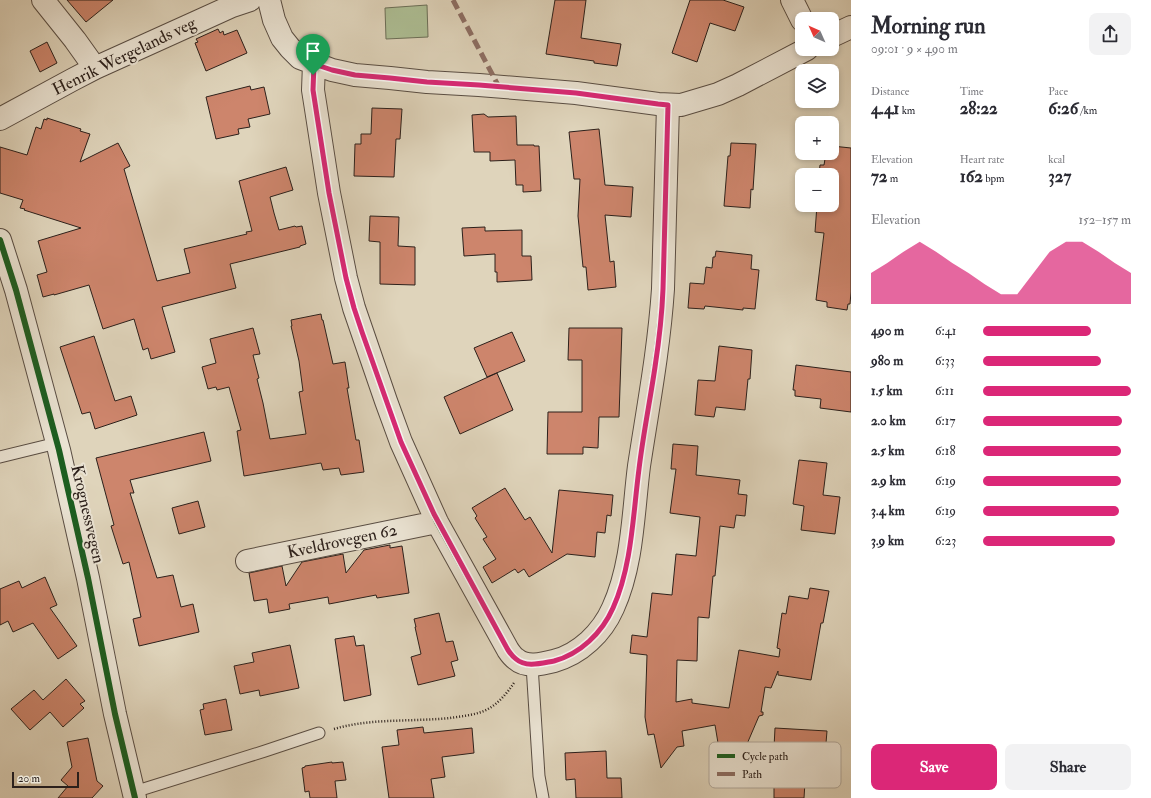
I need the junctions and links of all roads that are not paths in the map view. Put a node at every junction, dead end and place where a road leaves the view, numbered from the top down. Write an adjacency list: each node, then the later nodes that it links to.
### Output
1 (44, 0): 10 (street)
2 (250, 0): 10 (street, Henrik Wergelands veg)
3 (269, 0): 9 (street)
4 (792, 0): 5 (street)
5 (798, 12)
6 (851, 27): 7 (street)
7 (839, 33)
8 (795, 55): 11 (street)
9 (314, 64): 11 (street); 16 (street)
10 (95, 68): 12 (street, Henrik Wergelands veg)
11 (668, 105): 18 (street)
12 (0, 119)
13 (0, 240): 14 (street, Krognessvegen)
14 (57, 443): 15 (lane); 20 (street, Krognessvegen)
15 (0, 457)
16 (437, 522): 17 (street, Kveldrovegen 62); 18 (street)
17 (247, 561)
18 (528, 664): 21 (lane)
19 (319, 733): 20 (lane)
20 (134, 795)
21 (543, 798)

